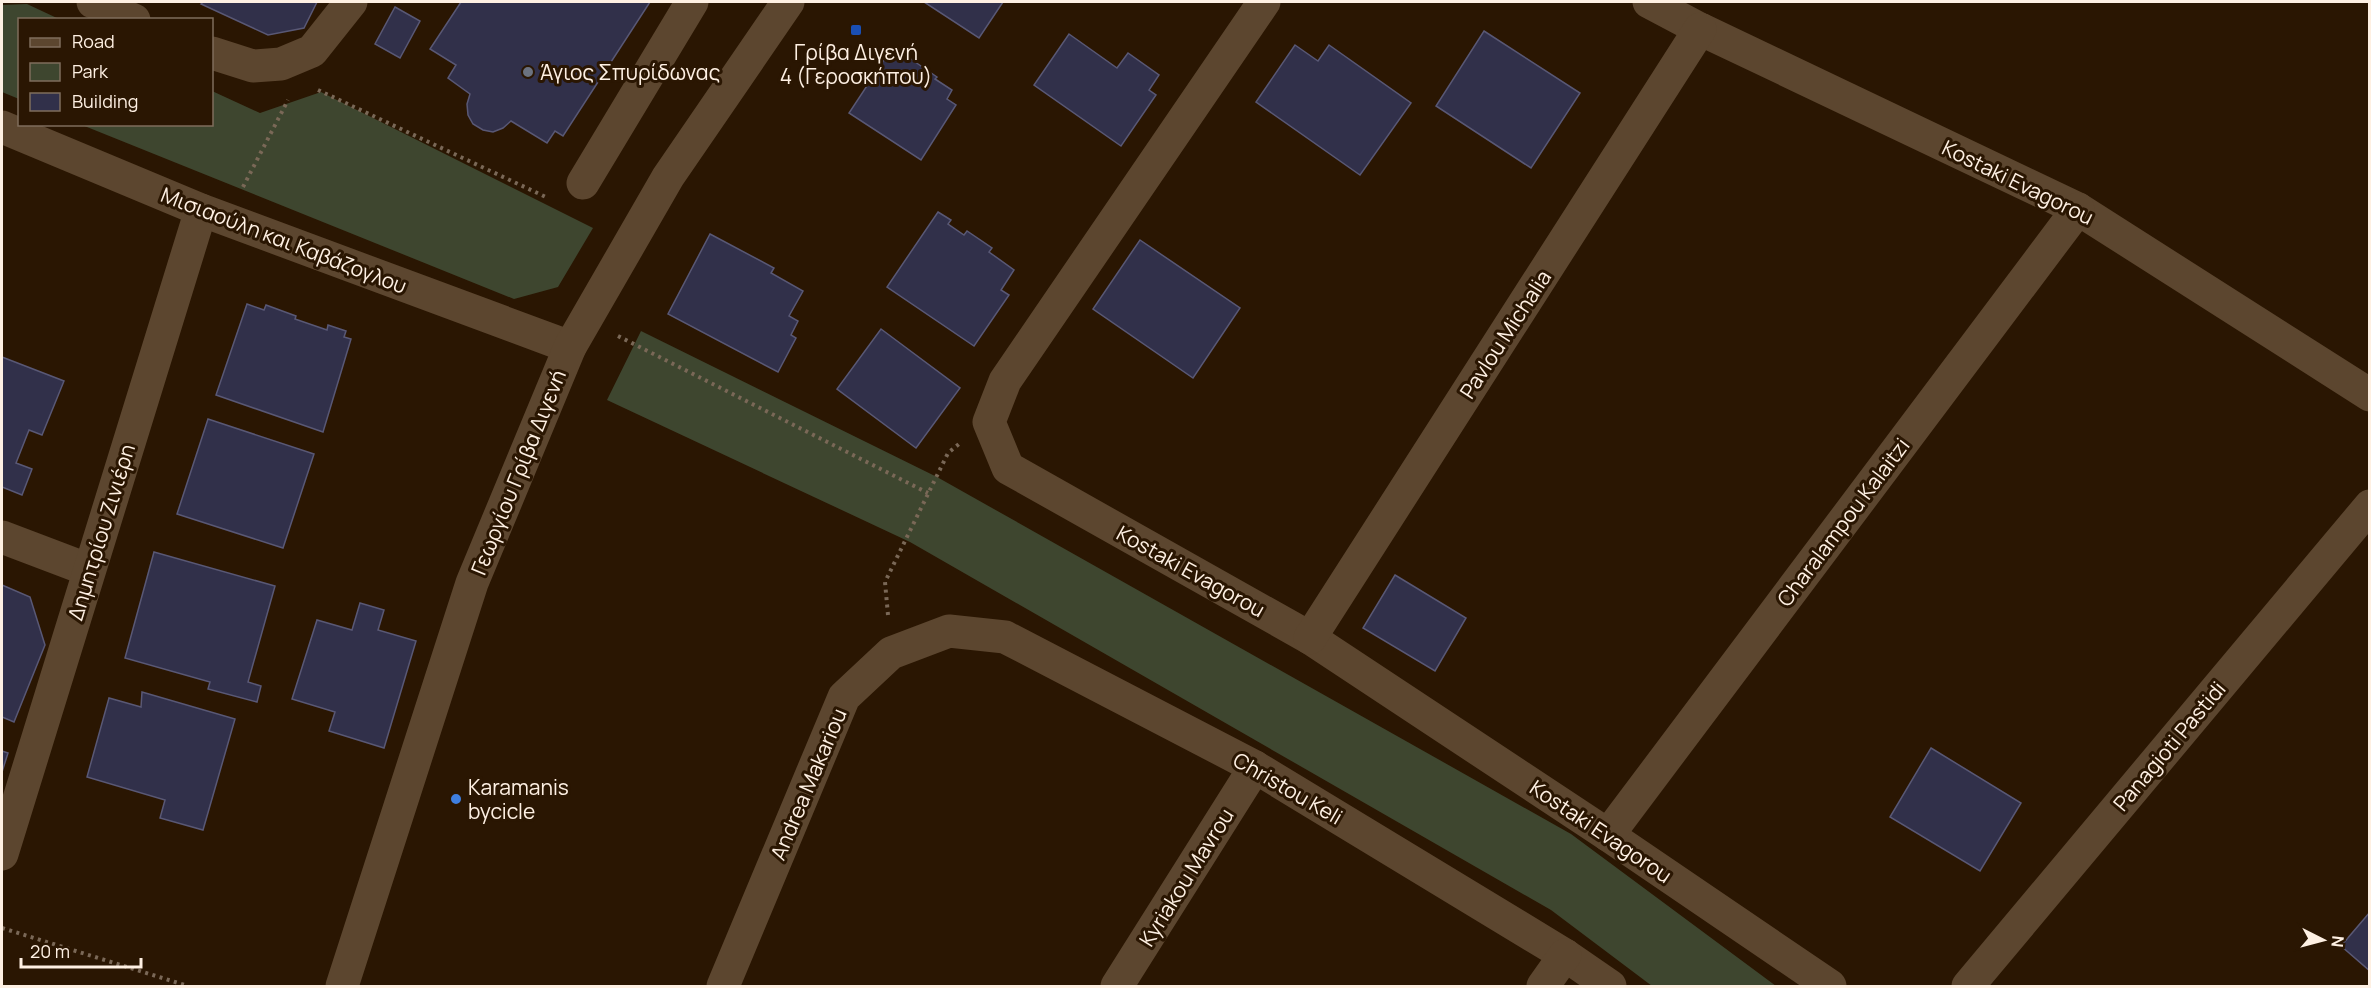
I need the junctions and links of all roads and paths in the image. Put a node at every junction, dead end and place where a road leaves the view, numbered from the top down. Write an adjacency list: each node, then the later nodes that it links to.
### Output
1 (93, 2): 7 (street)
2 (351, 2): 10 (street)
3 (692, 2): 12 (street)
4 (788, 2): 16 (street, Γεωργίου Γρίβα Διγενή)
5 (1264, 2): 18 (street)
6 (1649, 2): 8 (street, Kostaki Evagorou)
7 (129, 18)
8 (1700, 29): 14 (street, Kostaki Evagorou); 24 (street, Pavlou Michalia)
9 (213, 53): 10 (street)
10 (278, 70): 13 (path); 15 (path)
11 (2, 127): 15 (street, Μισιαούλη και Καβάζογλου)
12 (584, 183)
13 (557, 202)
14 (2078, 209): 17 (street, Kostaki Evagorou); 27 (street, Charalampou Kalaitzi)
15 (214, 214): 16 (street, Μισιαούλη και Καβάζογλου); 22 (street, Δημητρίου Ζινιέρη)
16 (577, 333): 19 (path); 32 (street, Γεωργίου Γρίβα Διγενή)
17 (2370, 395)
18 (989, 422): 19 (path); 24 (street, Kostaki Evagorou)
19 (928, 492): 25 (path)
20 (2370, 506): 38 (street, Panagioti Pastidi)
21 (2, 537): 22 (street)
22 (89, 570): 28 (street, Δημητρίου Ζινιέρη)
23 (949, 631): 25 (street, Andrea Makariou); 26 (street, Christou Keli)
24 (1310, 638): 27 (street, Kostaki Evagorou)
25 (891, 653): 33 (street, Andrea Makariou)
26 (1255, 767): 30 (street, Christou Keli); 34 (street, Kyriakou Mavrou)
27 (1608, 835): 37 (street, Kostaki Evagorou)
28 (2, 854)
29 (2, 928): 31 (path)
30 (1565, 955): 35 (street); 36 (street, Christou Keli)
31 (188, 987)
32 (342, 987)
33 (723, 987)
34 (1117, 987)
35 (1543, 987)
36 (1610, 987)
37 (1830, 987)
38 (1968, 987)

